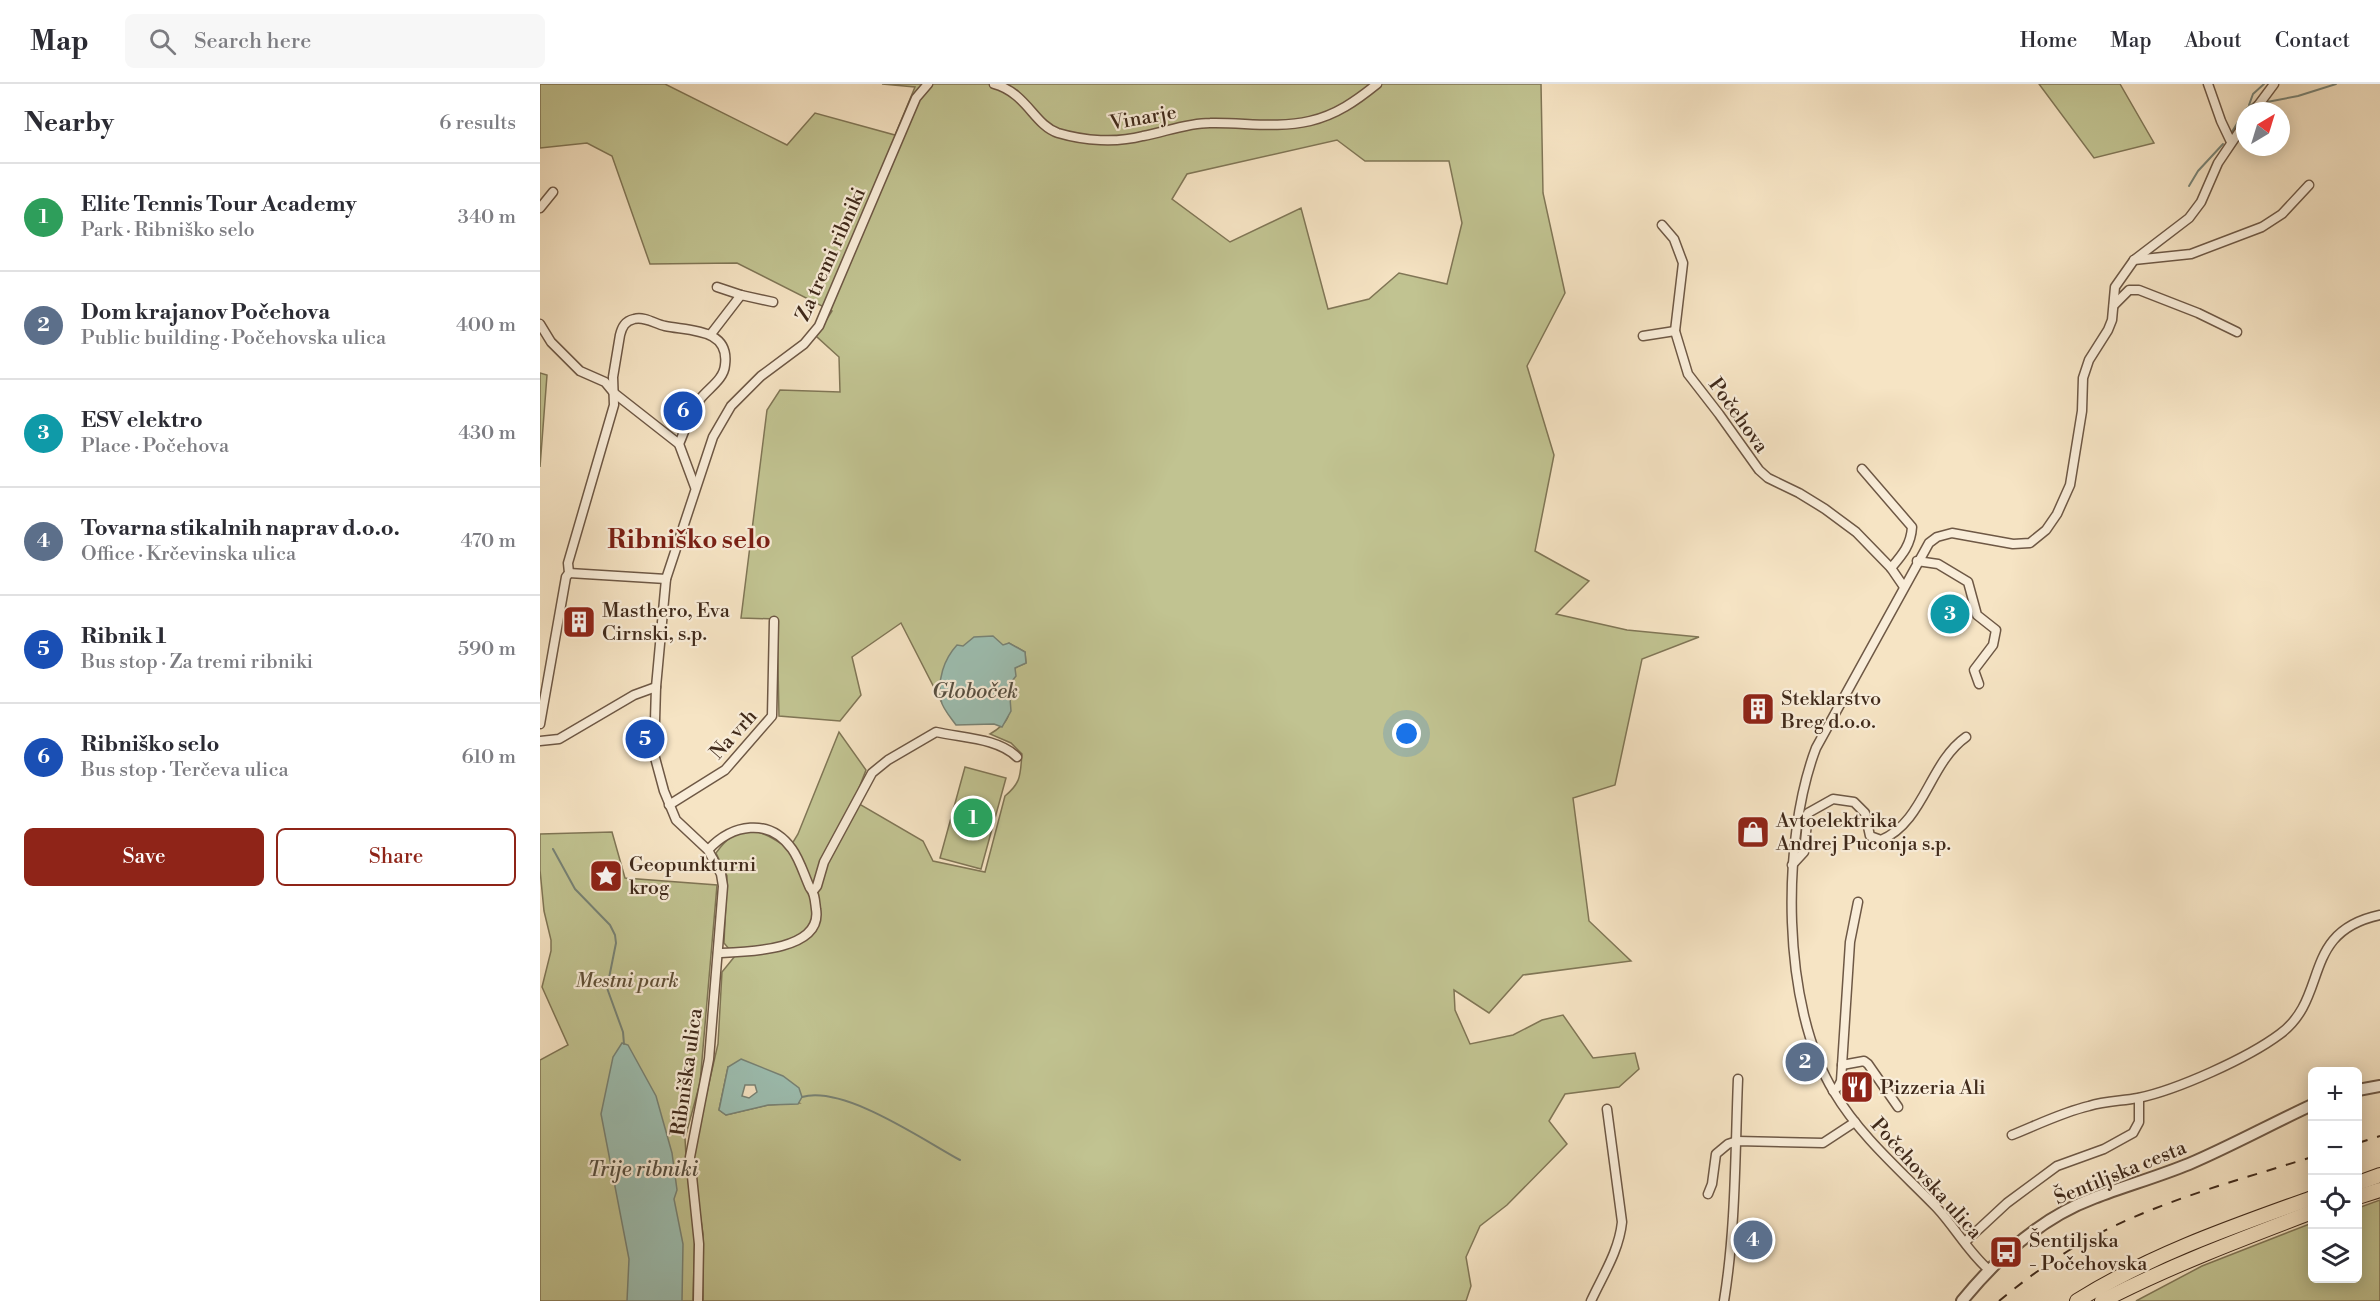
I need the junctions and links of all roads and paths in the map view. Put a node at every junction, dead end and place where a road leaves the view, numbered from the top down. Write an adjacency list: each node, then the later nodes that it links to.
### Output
1 (928, 84): 28 (street, Za tremi ribniki)
2 (994, 84): 3 (street, Vinarje)
3 (1377, 84)
4 (2208, 84): 8 (street)
5 (2274, 84): 6 (street)
6 (2261, 102)
7 (2236, 135): 8 (street, Počehovska ulica)
8 (2231, 142): 13 (street, Počehovska ulica)
9 (2308, 185): 13 (street)
10 (553, 192): 11 (street)
11 (540, 208)
12 (1662, 225): 19 (street, Počehova)
13 (2134, 260): 17 (street, Počehovska ulica)
14 (717, 287): 15 (street)
15 (741, 295): 16 (street); 21 (street)
16 (773, 302)
17 (2114, 305): 20 (street); 29 (street, Počehovska ulica)
18 (540, 324): 24 (street)
19 (1675, 331): 22 (street); 30 (street, Počehova)
20 (2237, 333)
21 (711, 334): 23 (street); 26 (street)
22 (1643, 336)
23 (614, 377): 24 (street); 25 (street)
24 (605, 382): 25 (street)
25 (614, 393): 26 (street); 31 (street)
26 (679, 444): 28 (street)
27 (1862, 469): 30 (street)
28 (695, 487): 32 (street, Za tremi ribniki)
29 (1917, 561): 33 (street, Počehovska ulica); 35 (street)
30 (1892, 569): 33 (street, Počehova)
31 (569, 573): 32 (street); 37 (street)
32 (666, 579): 36 (street, Za tremi ribniki)
33 (1901, 583): 43 (street, Počehovska ulica)
34 (774, 621): 41 (street, Na vrh)
35 (1978, 684)
36 (656, 687): 39 (street); 41 (street, Za tremi ribniki)
37 (540, 724)
38 (1966, 737): 43 (street, Počehovska ulica)
39 (540, 741)
40 (1017, 757): 44 (street)
41 (669, 805): 42 (street, Za tremi ribniki)
42 (708, 850): 44 (street); 47 (street, Ribniška ulica)
43 (1792, 865): 52 (street, Počehovska ulica)
44 (813, 891): 47 (street)
45 (1858, 902): 48 (street)
46 (2380, 915): 53 (street)
47 (718, 953): 69 (street, Ribniška ulica)
48 (1842, 1065): 52 (street); 54 (street)
49 (1738, 1079): 59 (street)
50 (2380, 1086): 51 (street)
51 (2362, 1089)
52 (1833, 1091): 57 (street, Počehovska ulica)
53 (2139, 1098): 58 (street); 67 (street)
54 (1898, 1107)
55 (2308, 1107): 68 (street, Šentiljska cesta)
56 (1607, 1109): 70 (street)
57 (1855, 1122): 59 (street); 67 (street, Počehovska ulica)
58 (2012, 1135)
59 (1737, 1141): 63 (street); 71 (street)
60 (2380, 1175): 61 (highway)
61 (2362, 1182)
62 (2380, 1190): 64 (highway)
63 (1708, 1194)
64 (2362, 1196)
65 (2308, 1200): 73 (highway)
66 (2308, 1214): 74 (highway)
67 (1965, 1242): 68 (street, Počehovska ulica)
68 (1989, 1270): 72 (street, Šentiljska cesta)
69 (698, 1301)
70 (1591, 1301)
71 (1724, 1301)
72 (1962, 1301)
73 (2077, 1301)
74 (2102, 1301)

